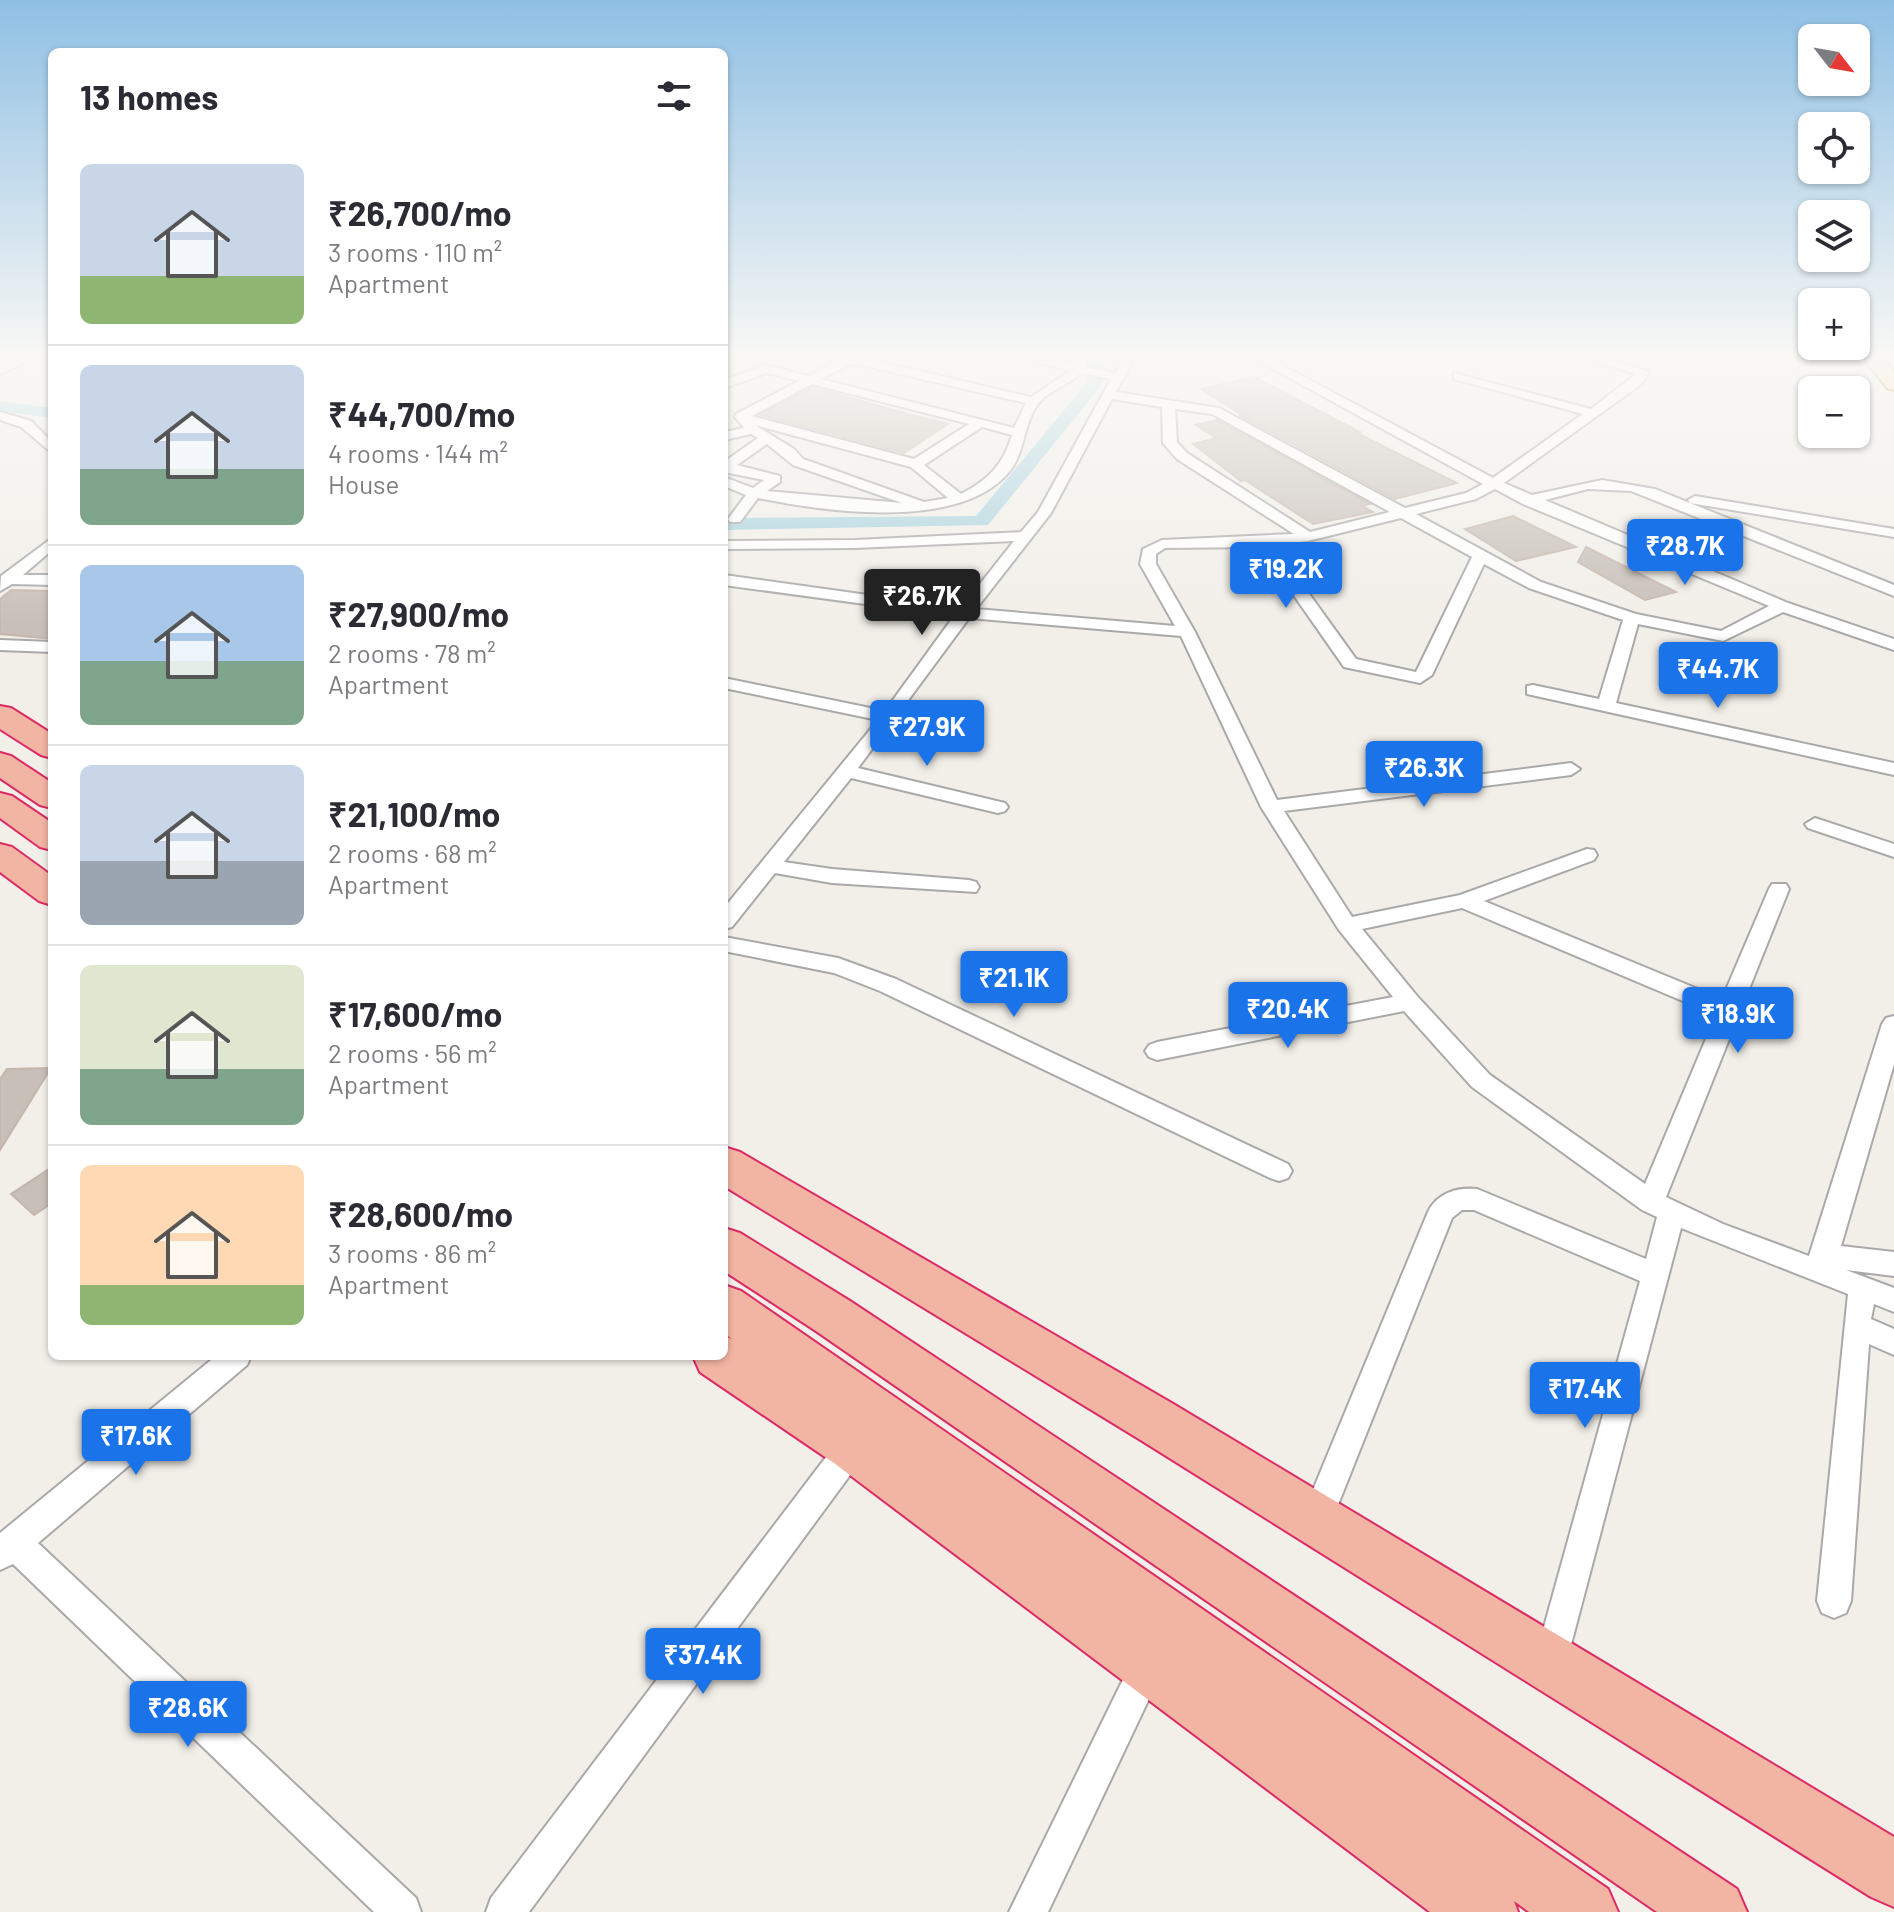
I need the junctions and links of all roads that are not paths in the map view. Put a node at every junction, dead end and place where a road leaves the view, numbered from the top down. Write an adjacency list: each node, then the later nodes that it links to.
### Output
1 (754, 448): 12 (street)
2 (780, 448): 20 (street)
3 (857, 448): 11 (street)
4 (940, 448): 11 (street)
5 (1013, 448): 18 (street)
6 (1079, 448): 23 (street)
7 (1175, 448): 24 (street)
8 (1284, 448): 21 (street)
9 (1427, 448): 15 (street)
10 (1544, 448): 15 (street)
11 (916, 464): 18 (street)
12 (728, 470)
13 (728, 472): 17 (street)
14 (728, 474): 17 (street)
15 (1494, 484): 19 (street); 21 (street)
16 (1650, 492): 19 (street); 25 (street); 33 (street)
17 (754, 494): 20 (street); 22 (street)
18 (957, 498): 20 (street)
19 (1528, 501): 34 (street)
20 (921, 506)
21 (1405, 513): 24 (street); 29 (street)
22 (735, 519)
23 (1026, 536): 28 (street); 35 (street)
24 (1308, 537): 26 (street)
25 (1893, 538)
26 (1264, 542): 29 (street); 37 (street)
27 (48, 545): 32 (street)
28 (728, 545)
29 (1480, 557): 36 (street)
30 (48, 580): 32 (street)
31 (728, 581): 35 (street)
32 (3, 582)
33 (1894, 591)
34 (1782, 606): 36 (street); 39 (street)
35 (965, 613): 37 (street); 45 (street)
36 (1632, 618): 43 (street)
37 (1187, 632): 54 (street)
38 (0, 645): 40 (street)
39 (1894, 645)
40 (48, 647)
41 (728, 684): 45 (street)
42 (1533, 690): 43 (street)
43 (1606, 707): 49 (street)
44 (0, 715): 46 (highway)
45 (890, 717): 50 (street)
46 (48, 745)
47 (0, 763): 51 (highway)
48 (1571, 769): 54 (street)
49 (1894, 769)
50 (846, 771): 53 (street); 60 (street)
51 (48, 795)
52 (0, 803): 56 (highway)
53 (998, 807)
54 (1271, 807): 66 (street)
55 (1815, 824): 57 (street)
56 (48, 836)
57 (1894, 851)
58 (0, 855): 63 (highway)
59 (1587, 855): 64 (street)
60 (770, 866): 61 (street); 65 (street)
61 (969, 887)
62 (1779, 889): 69 (street)
63 (48, 890)
64 (1464, 901): 66 (street); 69 (street)
65 (728, 914)
66 (1347, 925): 68 (street)
67 (728, 945): 73 (street)
68 (1409, 1002): 71 (street); 74 (street)
69 (1731, 1012): 74 (street)
70 (1894, 1024): 76 (street)
71 (1157, 1051)
72 (728, 1166): 87 (highway)
73 (1279, 1171)
74 (1662, 1207): 76 (street); 78 (street)
75 (728, 1250): 98 (highway)
76 (1820, 1263): 77 (street); 79 (street)
77 (1894, 1264)
78 (1655, 1275): 87 (street); 91 (street)
79 (1863, 1286): 80 (street); 82 (street)
80 (1894, 1300)
81 (728, 1309): 97 (highway)
82 (1856, 1325): 83 (street); 89 (street)
83 (1894, 1342)
84 (232, 1360): 88 (street)
85 (724, 1360): 86 (highway)
86 (853, 1446): 90 (highway); 95 (street)
87 (1317, 1519): 91 (highway)
88 (7, 1549): 94 (street)
89 (1834, 1601)
90 (1149, 1661): 93 (highway); 96 (street)
91 (1551, 1663): 92 (highway)
92 (1894, 1874)
93 (1479, 1910)
94 (402, 1912)
95 (505, 1912)
96 (1028, 1912)
97 (1585, 1912)
98 (1714, 1912)

